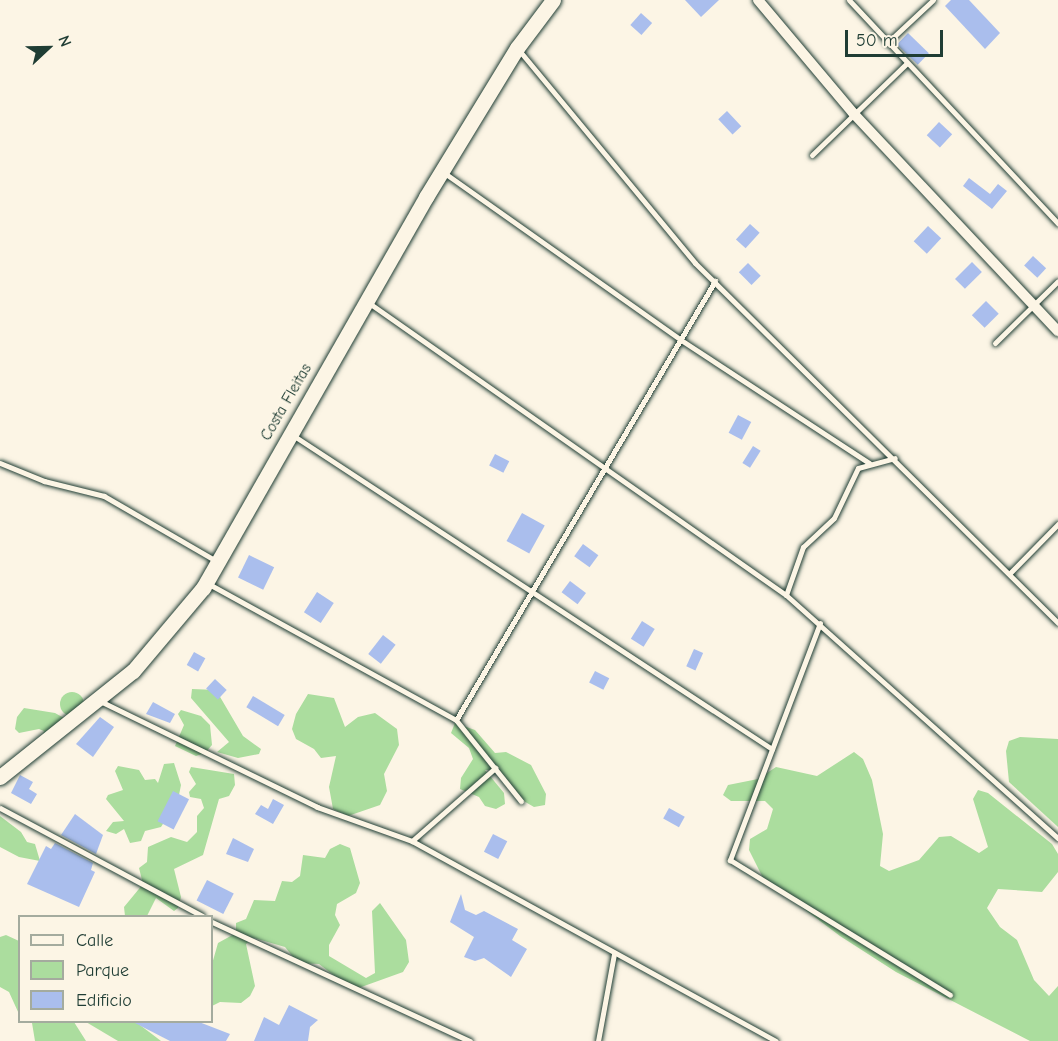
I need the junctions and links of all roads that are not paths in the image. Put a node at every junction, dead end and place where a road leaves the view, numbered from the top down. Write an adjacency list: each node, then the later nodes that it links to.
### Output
1 (553, 0): 6 (main road, Costa Fleitas)
2 (758, 0): 8 (street)
3 (849, 0): 5 (lane)
4 (933, 0): 5 (lane)
5 (887, 44): 7 (lane)
6 (517, 48): 10 (main road, Costa Fleitas); 12 (lane)
7 (906, 64): 8 (lane); 11 (lane)
8 (854, 114): 9 (lane); 15 (street)
9 (813, 154)
10 (442, 171): 14 (main road, Costa Fleitas); 17 (lane)
11 (1058, 223)
12 (715, 281): 17 (lane); 20 (lane)
13 (1058, 281): 15 (lane)
14 (365, 300): 19 (main road, Costa Fleitas); 23 (lane)
15 (1033, 305): 16 (street); 18 (lane)
16 (1058, 331)
17 (681, 340): 22 (lane); 23 (lane)
18 (995, 343)
19 (289, 432): 25 (main road, Costa Fleitas); 28 (lane)
20 (895, 458): 22 (lane); 26 (lane)
21 (0, 463): 25 (lane)
22 (869, 463): 29 (lane)
23 (607, 466): 28 (lane); 29 (lane)
24 (1058, 524): 26 (lane)
25 (218, 561): 27 (main road, Costa Fleitas)
26 (1010, 573): 31 (lane)
27 (206, 582): 32 (main road, Costa Fleitas); 33 (lane)
28 (534, 593): 33 (lane); 34 (lane)
29 (786, 595): 30 (lane)
30 (820, 623): 34 (lane); 39 (lane)
31 (1058, 623)
32 (98, 700): 36 (main road, Costa Fleitas); 40 (lane)
33 (456, 720): 35 (lane)
34 (772, 749): 44 (lane)
35 (495, 768): 37 (lane); 40 (lane)
36 (0, 777)
37 (521, 801)
38 (0, 808): 41 (lane)
39 (1058, 838)
40 (412, 841): 43 (lane)
41 (200, 915)
42 (213, 922): 45 (lane)
43 (614, 954): 46 (lane); 47 (lane)
44 (950, 994)
45 (470, 1041)
46 (598, 1041)
47 (776, 1041)

